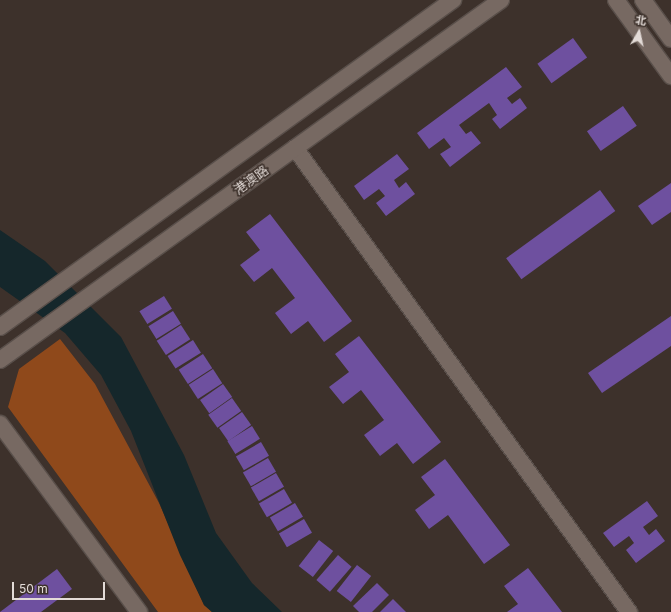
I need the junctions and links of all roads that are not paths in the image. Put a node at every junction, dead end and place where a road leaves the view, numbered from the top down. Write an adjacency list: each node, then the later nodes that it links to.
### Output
1 (453, 0): 8 (street)
2 (501, 0): 7 (street, 港澳路)
3 (616, 0): 6 (street)
4 (643, 0): 5 (street)
5 (671, 39)
6 (671, 76)
7 (295, 148): 9 (street, 港澳路); 12 (street)
8 (0, 327)
9 (0, 360)
10 (0, 424): 11 (street)
11 (139, 612)
12 (629, 612)

